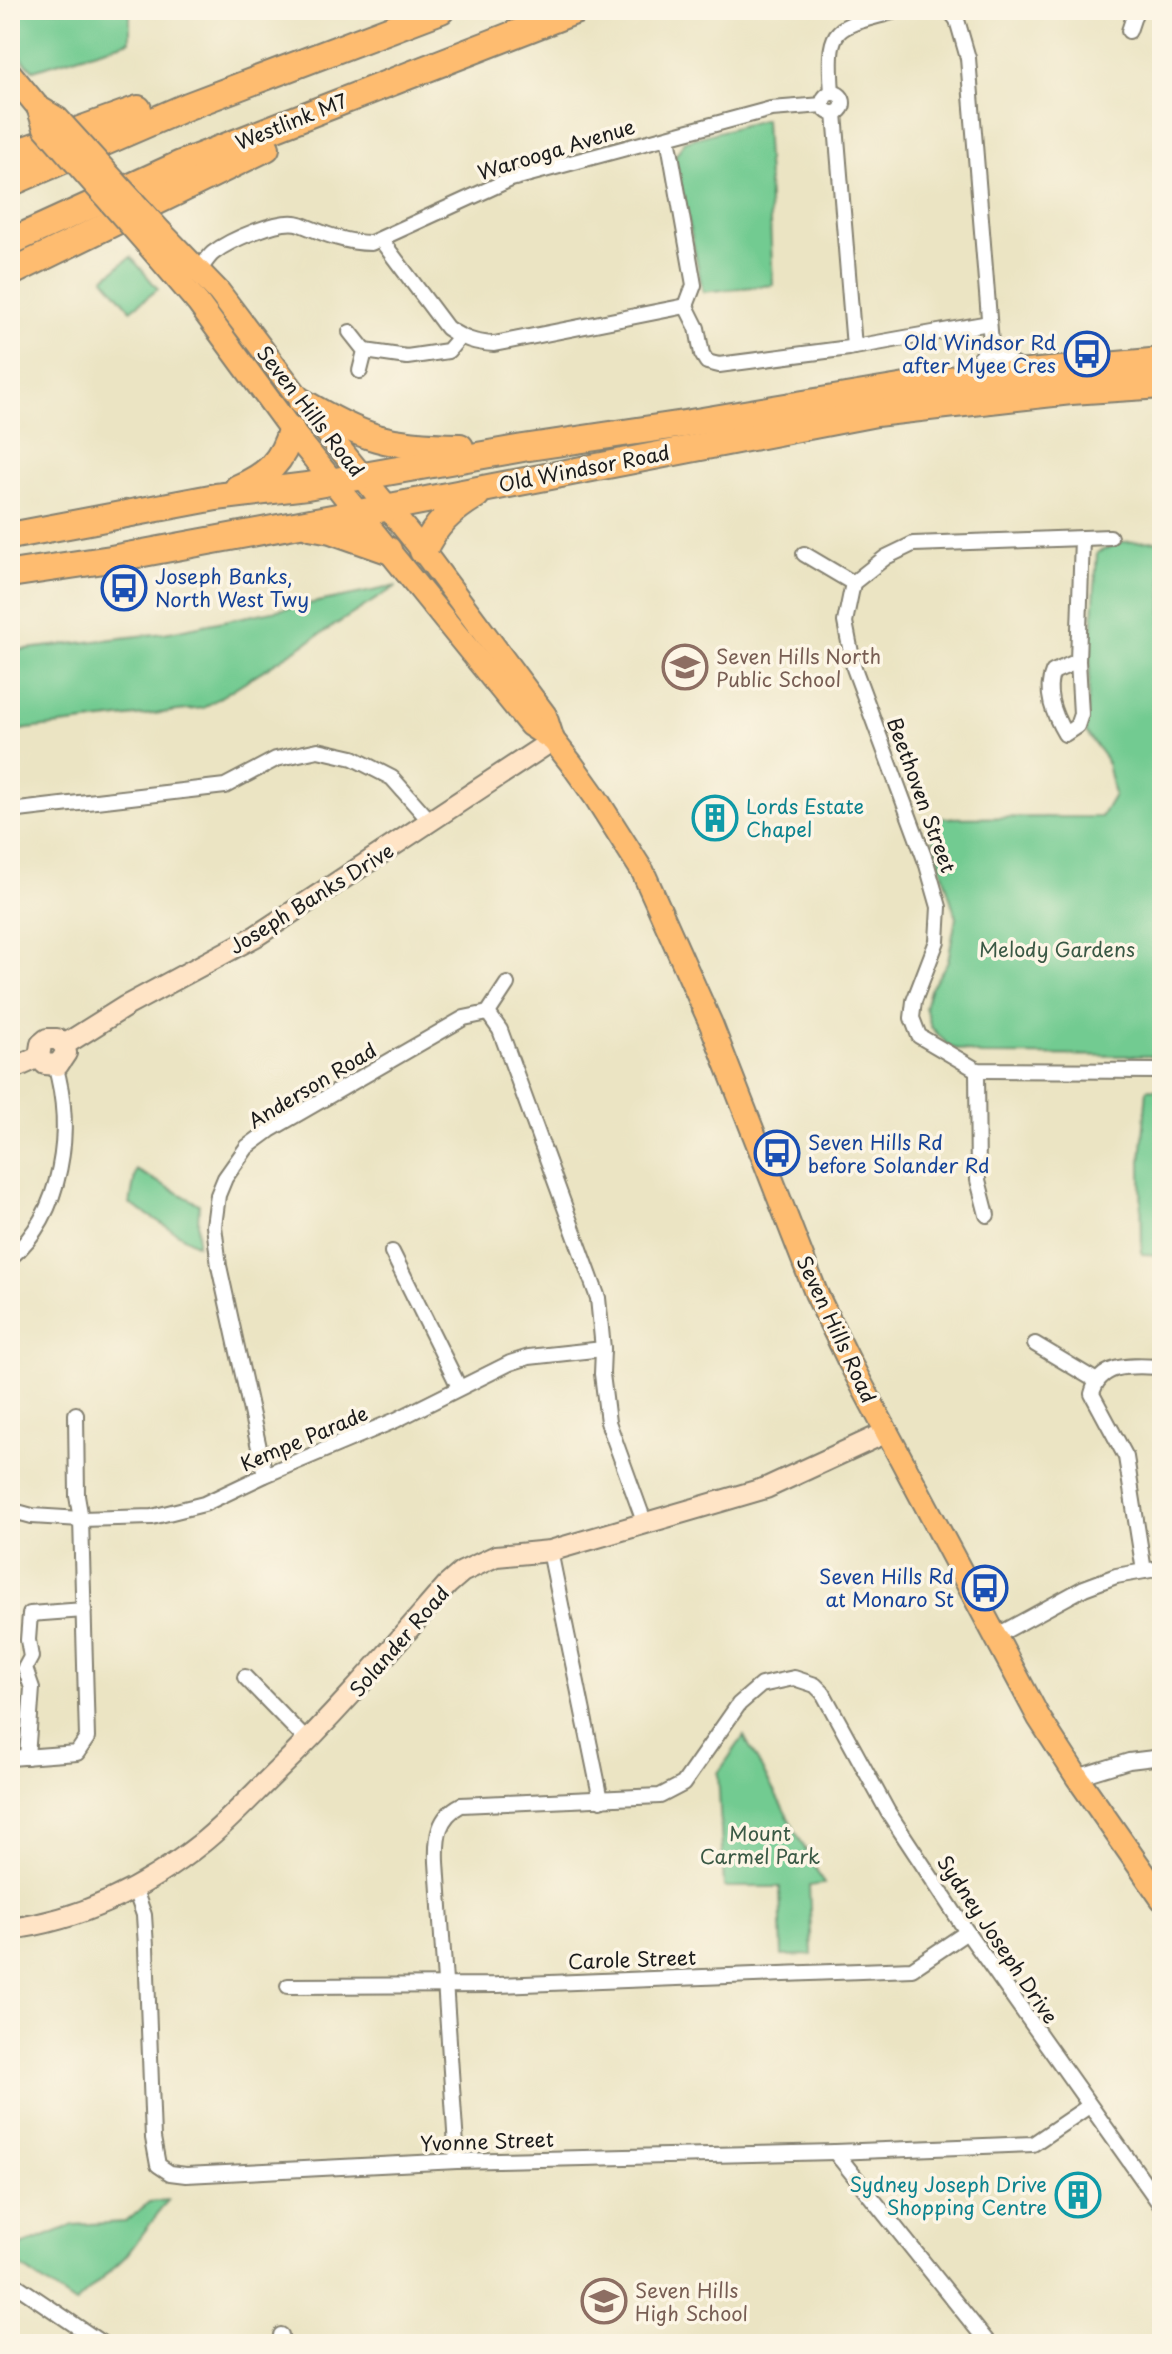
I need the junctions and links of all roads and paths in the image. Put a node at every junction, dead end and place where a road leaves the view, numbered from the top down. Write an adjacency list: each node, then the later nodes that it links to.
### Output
1 (414, 10): 12 (highway)
2 (441, 10): 13 (highway)
3 (899, 10): 10 (street)
4 (949, 10): 21 (street)
5 (1136, 10): 7 (street)
6 (571, 12): 8 (highway, Westlink M7)
7 (1129, 31)
8 (413, 72): 15 (highway, Westlink M7); 18 (highway)
9 (10, 73): 16 (main road, Seven Hills Road, bridge)
10 (830, 104): 11 (street, Warooga Avenue); 25 (street)
11 (668, 137): 14 (street, Warooga Avenue); 20 (street)
12 (10, 155)
13 (10, 183)
14 (381, 240): 17 (street, Warooga Avenue); 23 (street)
15 (10, 242)
16 (156, 245): 17 (main road, Seven Hills Road); 19 (main road, Seven Hills Road)
17 (198, 272): 19 (main road); 32 (main road, Seven Hills Road)
18 (10, 273)
19 (198, 303): 33 (main road, Seven Hills Road)
20 (686, 306): 23 (street); 25 (street)
21 (989, 323): 24 (street); 25 (street)
22 (350, 332): 26 (street)
23 (460, 337): 26 (street)
24 (991, 343): 29 (street); 30 (street)
25 (854, 347)
26 (365, 351): 28 (street)
27 (1162, 361): 29 (highway, Old Windsor Road)
28 (360, 371)
29 (1025, 371): 30 (highway, Old Windsor Road)
30 (948, 380): 34 (highway, Old Windsor Road)
31 (1162, 385): 37 (highway, Old Windsor Road)
32 (302, 402): 34 (highway); 35 (main road, Seven Hills Road)
33 (291, 430): 36 (main road, Seven Hills Road); 38 (highway)
34 (523, 448): 35 (highway, Old Windsor Road)
35 (362, 476): 36 (highway, Old Windsor Road); 39 (main road, Seven Hills Road)
36 (333, 481): 38 (highway, Old Windsor Road); 40 (main road, Seven Hills Road)
37 (493, 485): 39 (highway, Old Windsor Road); 46 (highway)
38 (216, 497): 42 (highway, Old Windsor Road)
39 (387, 508): 40 (highway, Old Windsor Road); 46 (main road, Seven Hills Road)
40 (359, 513): 41 (highway, Old Windsor Road); 45 (main road, Seven Hills Road)
41 (278, 526): 45 (highway); 48 (highway, Old Windsor Road)
42 (10, 536)
43 (1110, 537): 44 (street)
44 (1082, 538): 49 (street); 50 (street)
45 (388, 550): 51 (main road, Seven Hills Road)
46 (423, 551): 51 (main road, Seven Hills Road)
47 (804, 554): 49 (street)
48 (10, 574)
49 (853, 583): 58 (street, Beethoven Street)
50 (1078, 661)
51 (553, 740): 53 (street, Joseph Banks Drive); 69 (main road, Seven Hills Road)
52 (10, 811): 53 (street)
53 (430, 821): 56 (street, Joseph Banks Drive)
54 (507, 984): 55 (street)
55 (488, 1013): 64 (street); 70 (street, Anderson Road)
56 (47, 1061): 57 (street); 62 (street)
57 (10, 1070)
58 (977, 1070): 59 (street, Beethoven Street); 60 (street)
59 (1162, 1071)
60 (987, 1215)
61 (392, 1252): 67 (street)
62 (10, 1258)
63 (1035, 1344): 66 (street)
64 (603, 1349): 67 (street, Kempe Parade); 73 (street)
65 (1162, 1367): 66 (street)
66 (1095, 1380): 76 (street)
67 (459, 1387): 70 (street, Kempe Parade)
68 (76, 1414): 72 (street)
69 (887, 1432): 73 (street, Solander Road); 78 (main road, Seven Hills Road)
70 (265, 1475): 72 (street, Kempe Parade)
71 (10, 1510): 72 (street, Kempe Parade)
72 (81, 1519): 77 (street)
73 (645, 1524): 74 (street, Solander Road)
74 (550, 1551): 80 (street, Solander Road); 85 (street)
75 (1162, 1568): 76 (street)
76 (1144, 1571): 78 (street)
77 (84, 1610): 81 (street); 81 (street)
78 (996, 1636): 84 (main road, Seven Hills Road)
79 (245, 1677): 80 (street)
80 (308, 1742): 86 (street, Solander Road)
81 (27, 1757): 83 (street)
82 (1162, 1757): 84 (street)
83 (10, 1758)
84 (1077, 1777): 87 (main road, Seven Hills Road)
85 (601, 1800): 89 (street, Sydney Joseph Drive); 90 (street)
86 (134, 1887): 88 (street, Solander Road); 94 (street, Yvonne Street)
87 (1162, 1899)
88 (10, 1929)
89 (967, 1932): 90 (street, Carole Street); 92 (street, Sydney Joseph Drive)
90 (444, 1983): 91 (street, Carole Street); 94 (street)
91 (288, 1986)
92 (1089, 2106): 93 (street, Yvonne Street); 95 (street, Sydney Joseph Drive)
93 (835, 2152): 94 (street, Yvonne Street); 98 (street)
94 (457, 2161)
95 (1162, 2207)
96 (10, 2281): 97 (street)
97 (103, 2344)
98 (989, 2344)

